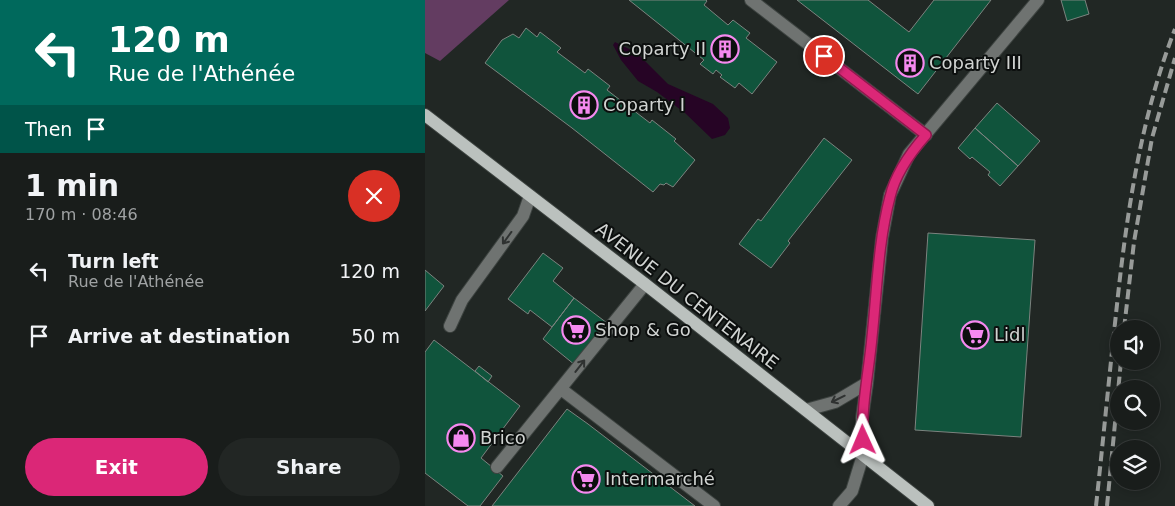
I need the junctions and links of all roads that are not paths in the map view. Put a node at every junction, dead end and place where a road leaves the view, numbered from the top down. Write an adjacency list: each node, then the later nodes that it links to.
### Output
1 (751, 0): 4 (street)
2 (1038, 0): 4 (street)
3 (425, 115): 5 (main road, AVENUE DU CENTENAIRE)
4 (926, 135): 8 (street)
5 (530, 196): 6 (main road, AVENUE DU CENTENAIRE); 7 (street, one-way to 7)
6 (645, 284): 9 (street, one-way to 6); 10 (main road, AVENUE DU CENTENAIRE)
7 (451, 326)
8 (867, 383): 10 (street, one-way to 10); 11 (street)
9 (561, 389): 12 (street); 13 (street)
10 (806, 410): 11 (main road, AVENUE DU CENTENAIRE)
11 (863, 455): 14 (street); 15 (main road, AVENUE DU CENTENAIRE)
12 (497, 467)
13 (714, 506)
14 (839, 506)
15 (927, 506)

